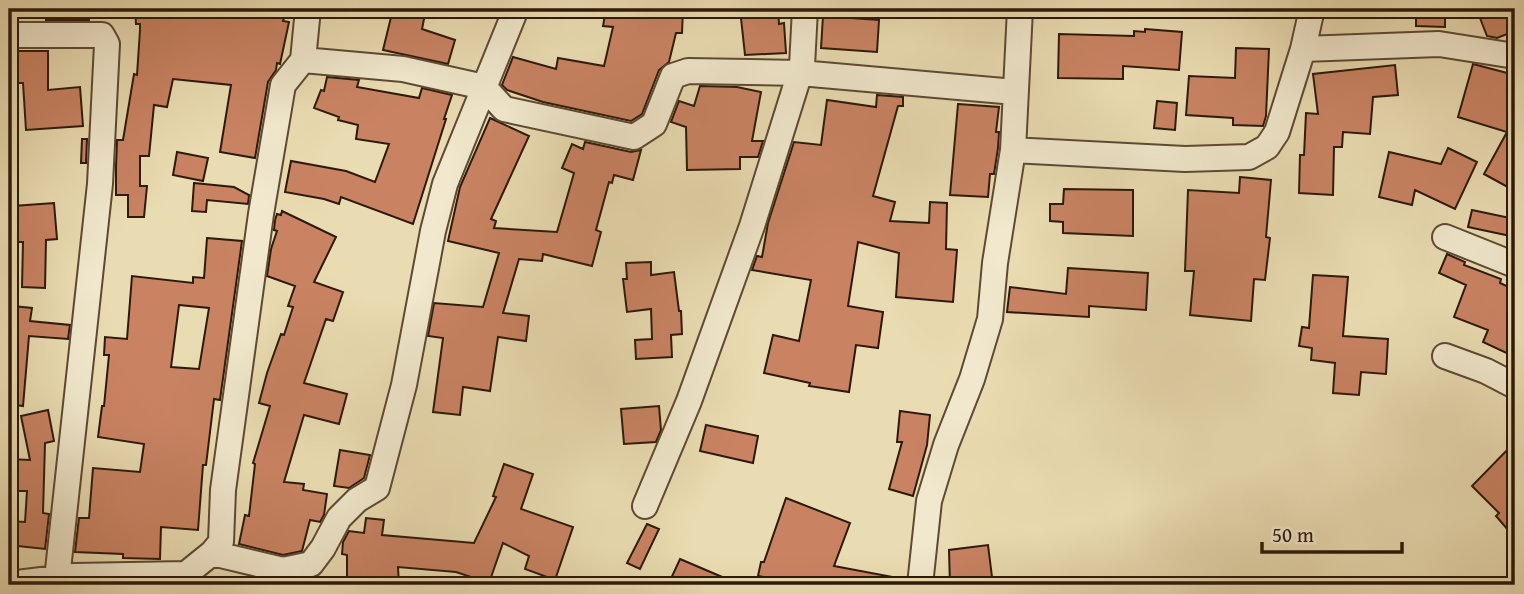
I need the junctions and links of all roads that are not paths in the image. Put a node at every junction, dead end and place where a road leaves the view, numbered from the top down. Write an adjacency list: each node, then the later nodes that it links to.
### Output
1 (308, 9): 9 (street)
2 (516, 9): 11 (street)
3 (804, 9): 10 (street)
4 (1020, 9): 12 (street)
5 (1312, 9): 7 (street)
6 (9, 35): 20 (street)
7 (1303, 49): 8 (street); 13 (street)
8 (1515, 56)
9 (303, 60): 11 (street); 19 (street)
10 (800, 73): 11 (street); 12 (street); 18 (street)
11 (484, 87): 19 (street)
12 (1015, 92): 13 (street)
13 (1013, 150): 22 (street)
14 (1445, 237): 15 (street)
15 (1515, 265)
16 (1445, 356): 17 (street)
17 (1515, 386)
18 (645, 506)
19 (212, 553): 20 (street)
20 (57, 579): 21 (street)
21 (9, 584)
22 (920, 585)

